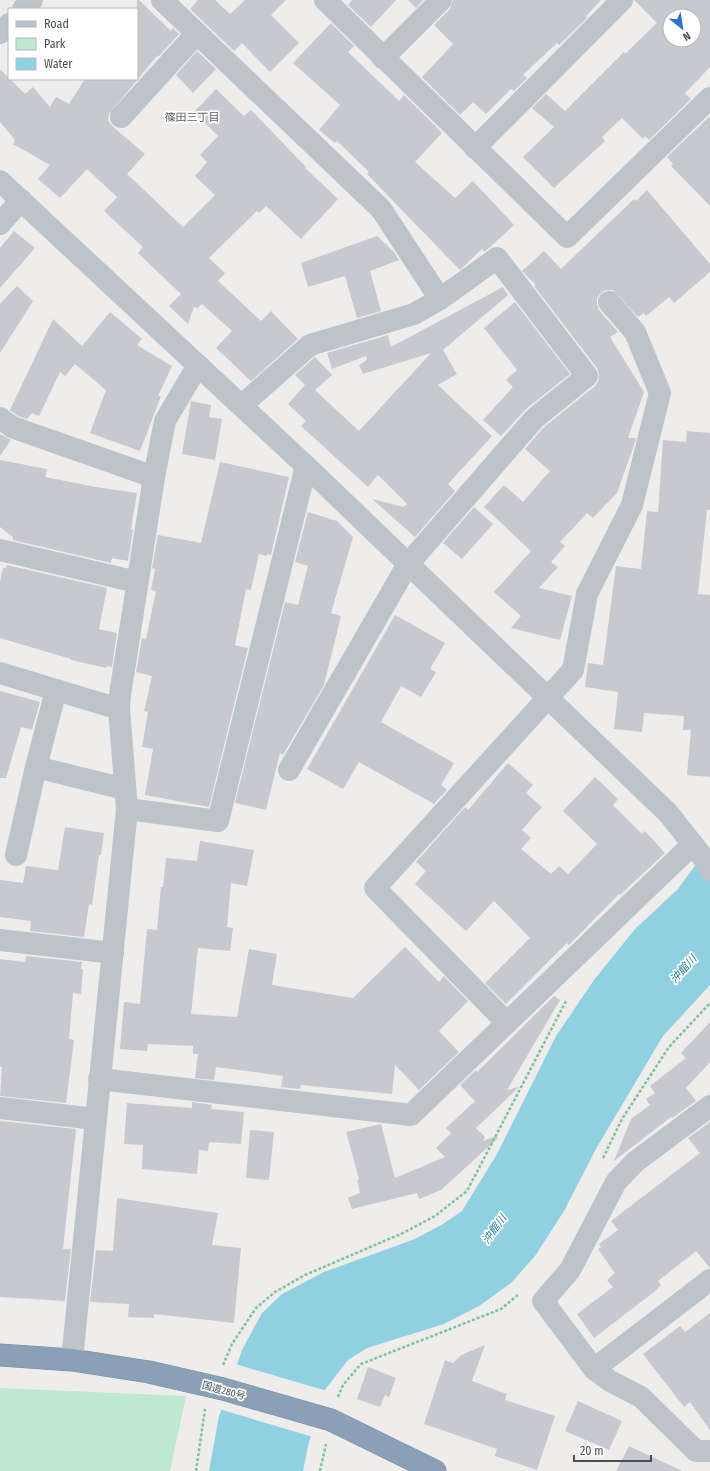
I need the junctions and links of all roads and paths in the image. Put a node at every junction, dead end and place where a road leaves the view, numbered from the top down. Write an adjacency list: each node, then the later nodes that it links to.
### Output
1 (32, 0): 6 (street)
2 (162, 0): 9 (street)
3 (325, 0): 10 (street)
4 (441, 0): 10 (street)
5 (622, 0): 13 (street)
6 (25, 8)
7 (8, 25): 8 (street)
8 (0, 33)
9 (197, 33): 12 (street); 17 (street)
10 (383, 58): 13 (street)
11 (710, 98): 13 (street)
12 (121, 117)
13 (475, 148)
14 (0, 180): 15 (street)
15 (21, 200): 16 (street); 19 (street)
16 (0, 224)
17 (440, 299): 20 (street); 25 (street)
18 (609, 302): 29 (street)
19 (198, 365): 20 (street); 23 (street)
20 (242, 405): 22 (street)
21 (0, 418): 23 (street)
22 (306, 466): 25 (street); 33 (street)
23 (154, 477): 26 (street)
24 (0, 550): 26 (street)
25 (408, 564): 29 (street); 32 (street)
26 (137, 582): 30 (street)
27 (0, 673): 28 (street)
28 (56, 690): 30 (street); 31 (street)
29 (547, 698): 35 (street); 39 (street)
30 (119, 709): 33 (street)
31 (36, 767): 33 (street); 34 (street)
32 (289, 770)
33 (126, 799): 37 (street)
34 (16, 855)
35 (702, 857): 39 (street)
36 (0, 940): 37 (street)
37 (112, 953): 40 (street)
38 (710, 1003): 44 (path)
39 (507, 1022): 40 (street)
40 (100, 1079): 43 (street)
41 (710, 1106): 49 (street)
42 (0, 1108): 43 (street)
43 (96, 1119): 48 (street)
44 (603, 1160)
45 (710, 1280): 49 (street)
46 (521, 1292): 51 (path)
47 (0, 1355): 48 (highway, 国道280号)
48 (72, 1360): 51 (highway, 国道280号)
49 (594, 1369): 52 (street)
50 (205, 1406): 53 (path)
51 (327, 1419): 54 (highway, 国道280号)
52 (710, 1451)
53 (196, 1471)
54 (435, 1471)

